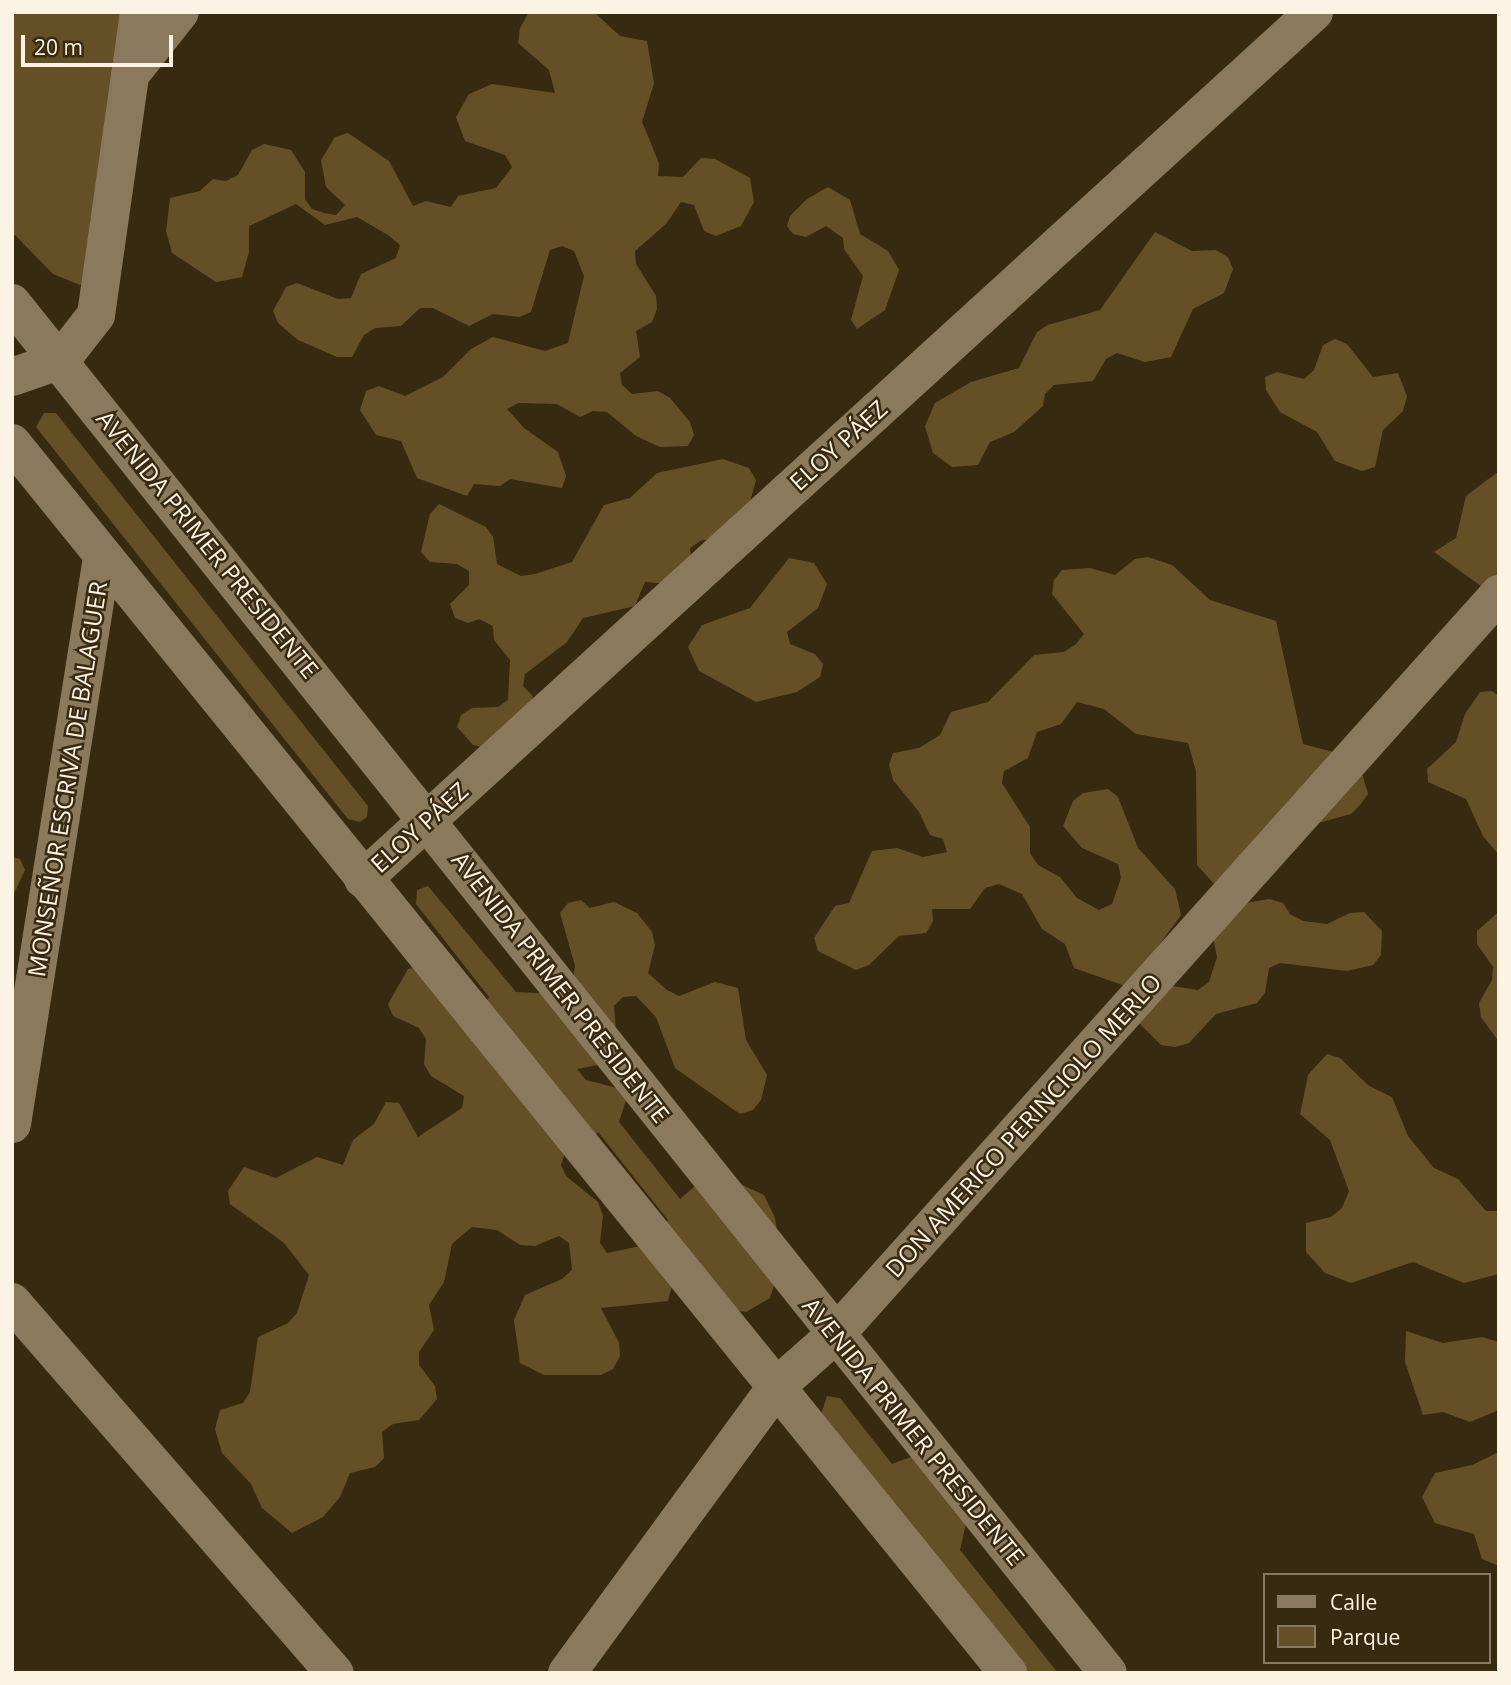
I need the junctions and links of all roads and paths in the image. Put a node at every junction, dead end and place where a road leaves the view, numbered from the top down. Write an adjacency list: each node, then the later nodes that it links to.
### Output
1 (139, 12): 4 (street)
2 (180, 12): 4 (street)
3 (1314, 12): 11 (street, ELOY PÁEZ)
4 (127, 79): 6 (street)
5 (12, 303): 6 (street, AVENIDA PRIMER PRESIDENTE)
6 (61, 360): 7 (street); 11 (street, AVENIDA PRIMER PRESIDENTE)
7 (12, 377)
8 (12, 443): 9 (street)
9 (102, 558): 12 (street); 13 (street, MONSEÑOR ESCRIVA DE BALAGUER)
10 (1499, 594): 15 (street, DON AMERICO PERINCIOLO MERLO)
11 (428, 818): 12 (street, ELOY PÁEZ); 15 (street, AVENIDA PRIMER PRESIDENTE)
12 (363, 878): 16 (street)
13 (12, 1124)
14 (12, 1301): 17 (street)
15 (836, 1334): 16 (street, DON AMERICO PERINCIOLO MERLO); 20 (street, AVENIDA PRIMER PRESIDENTE)
16 (776, 1387): 18 (street, DON AMERICO PERINCIOLO MERLO); 19 (street)
17 (335, 1673)
18 (567, 1673)
19 (1008, 1673)
20 (1108, 1673)

